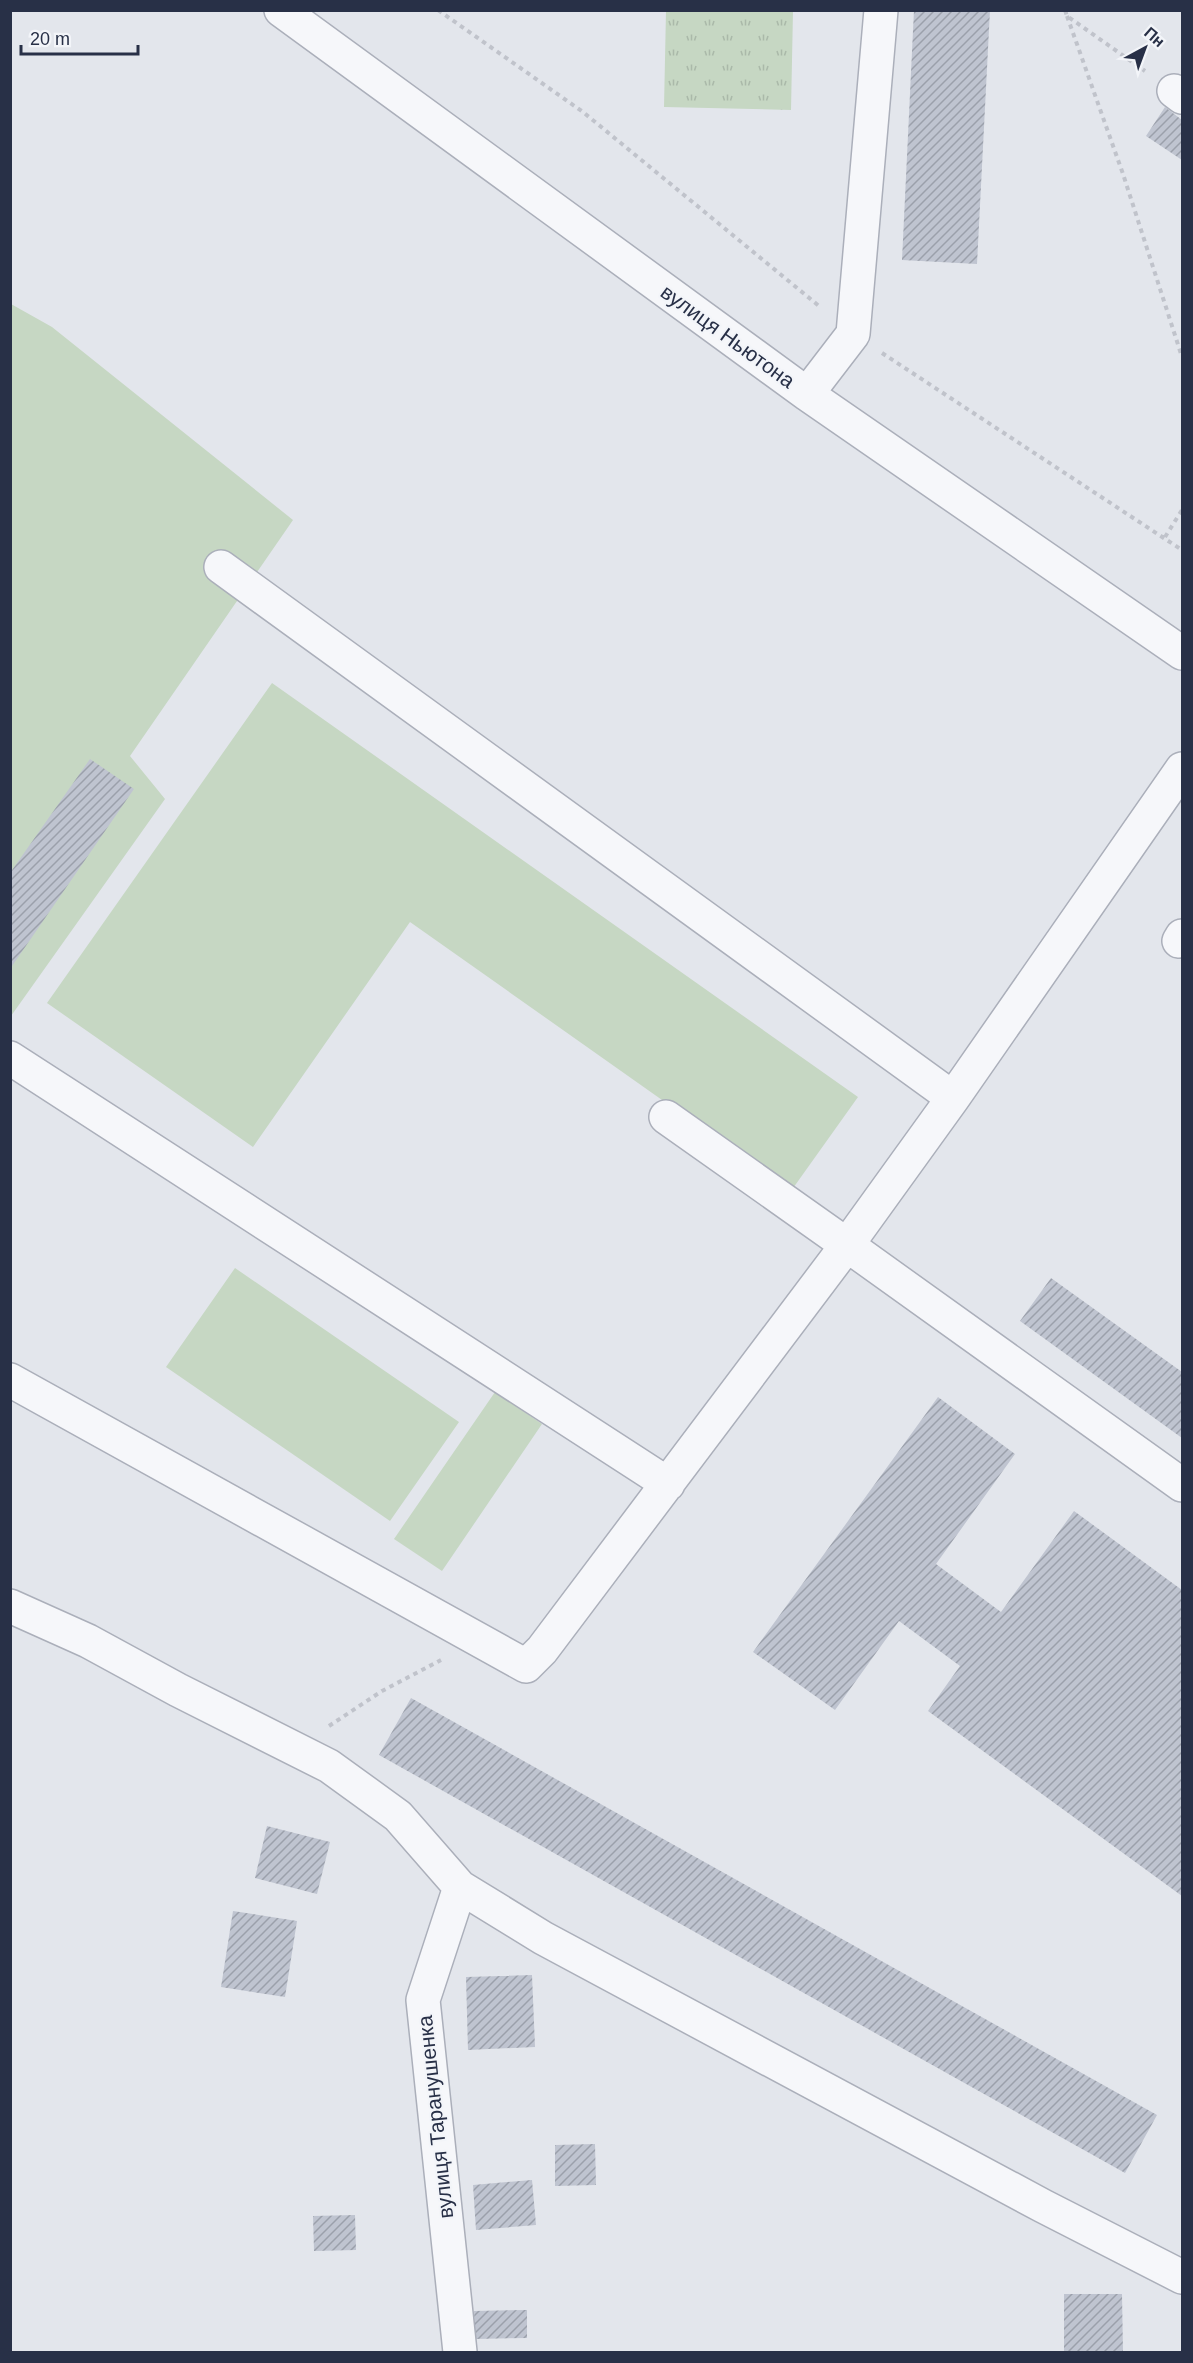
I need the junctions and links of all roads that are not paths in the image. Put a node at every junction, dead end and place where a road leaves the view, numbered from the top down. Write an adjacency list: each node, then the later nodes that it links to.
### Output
1 (281, 10): 3 (street, вулиця Ньютона)
2 (881, 10): 3 (street)
3 (807, 394): 5 (street, вулиця Ньютона)
4 (220, 567): 8 (street)
5 (1182, 653)
6 (1182, 769): 8 (street)
7 (13, 1067): 12 (street)
8 (953, 1098): 10 (street)
9 (666, 1117): 10 (street)
10 (847, 1245): 12 (street); 13 (street)
11 (10, 1380): 12 (street)
12 (668, 1484)
13 (1182, 1485)
14 (10, 1606): 15 (street)
15 (460, 1887): 16 (street); 17 (street, вулиця Таранушенка)
16 (1182, 2277)
17 (460, 2352)

